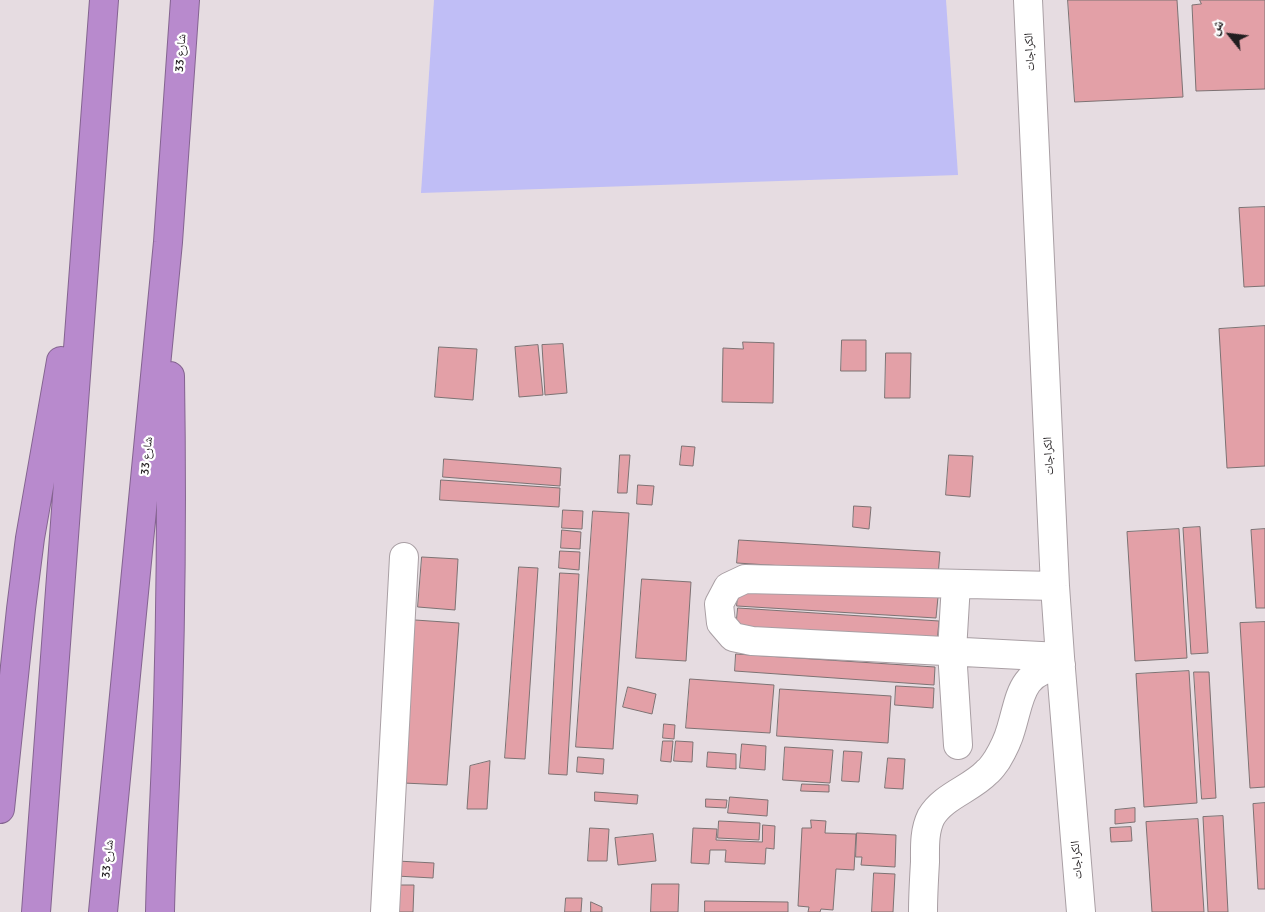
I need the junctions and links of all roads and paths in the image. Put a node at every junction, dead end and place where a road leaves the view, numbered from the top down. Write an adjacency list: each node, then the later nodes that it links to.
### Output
1 (104, 0): 4 (highway)
2 (185, 0): 5 (highway, شارع 33)
3 (1028, 0): 8 (street, الكراجات)
4 (90, 190): 12 (highway); 13 (highway)
5 (168, 242): 14 (highway, شارع 33); 15 (highway)
6 (404, 557): 16 (street)
7 (956, 584): 8 (street); 9 (street); 9 (street)
8 (1055, 586): 10 (street, الكراجات)
9 (952, 651): 10 (street); 11 (street)
10 (1060, 661): 17 (street); 18 (street, الكراجات)
11 (958, 745)
12 (0, 810)
13 (36, 912)
14 (103, 912)
15 (160, 912)
16 (384, 912)
17 (922, 912)
18 (1081, 912)

